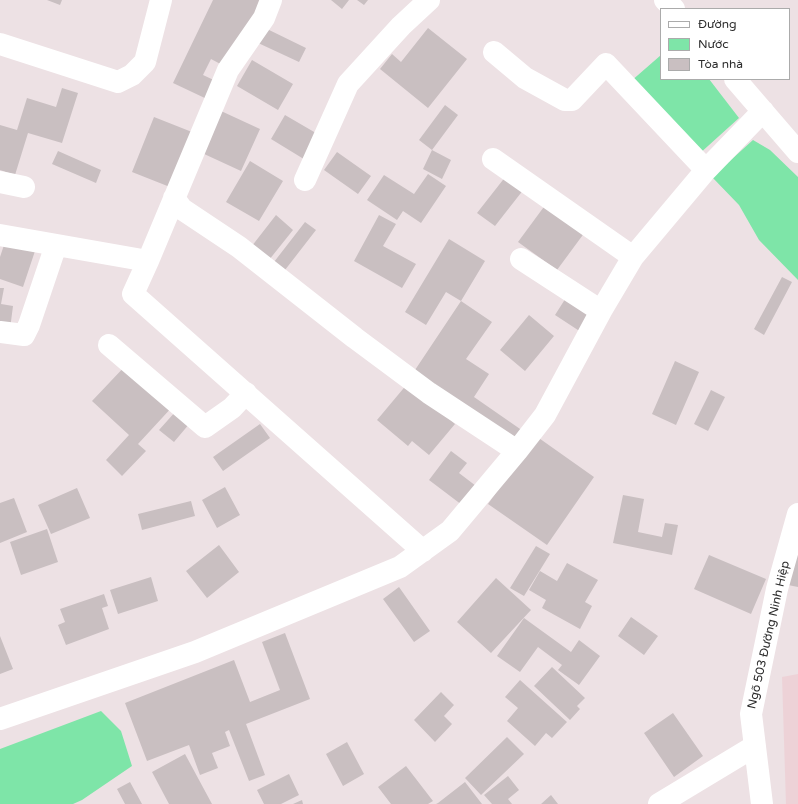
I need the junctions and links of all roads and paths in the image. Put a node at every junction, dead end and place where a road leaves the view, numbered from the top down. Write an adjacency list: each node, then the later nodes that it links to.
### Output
1 (161, 0): 6 (street)
2 (271, 0): 16 (street)
3 (429, 0): 13 (street)
4 (665, 0): 5 (street)
5 (673, 8)
6 (0, 44)
7 (494, 52): 12 (street)
8 (736, 80): 9 (street)
9 (763, 111): 10 (street); 12 (street)
10 (798, 152)
11 (492, 159): 19 (street)
12 (706, 170): 19 (street)
13 (305, 180)
14 (0, 182): 15 (street)
15 (24, 187)
16 (174, 198): 21 (street); 26 (street)
17 (0, 235): 18 (street)
18 (56, 245): 21 (street); 23 (street)
19 (633, 257): 22 (street)
20 (521, 259): 22 (street)
21 (148, 261): 25 (street)
22 (601, 311): 26 (street)
23 (0, 332)
24 (109, 345): 25 (street)
25 (246, 394): 28 (street)
26 (517, 451): 28 (street)
27 (798, 514): 30 (street, Ngõ 503 Đường Ninh Hiệp)
28 (423, 551): 29 (street)
29 (0, 720)
30 (755, 746): 31 (street); 32 (street, Ngõ 503 Đường Ninh Hiệp)
31 (659, 804)
32 (762, 804)

